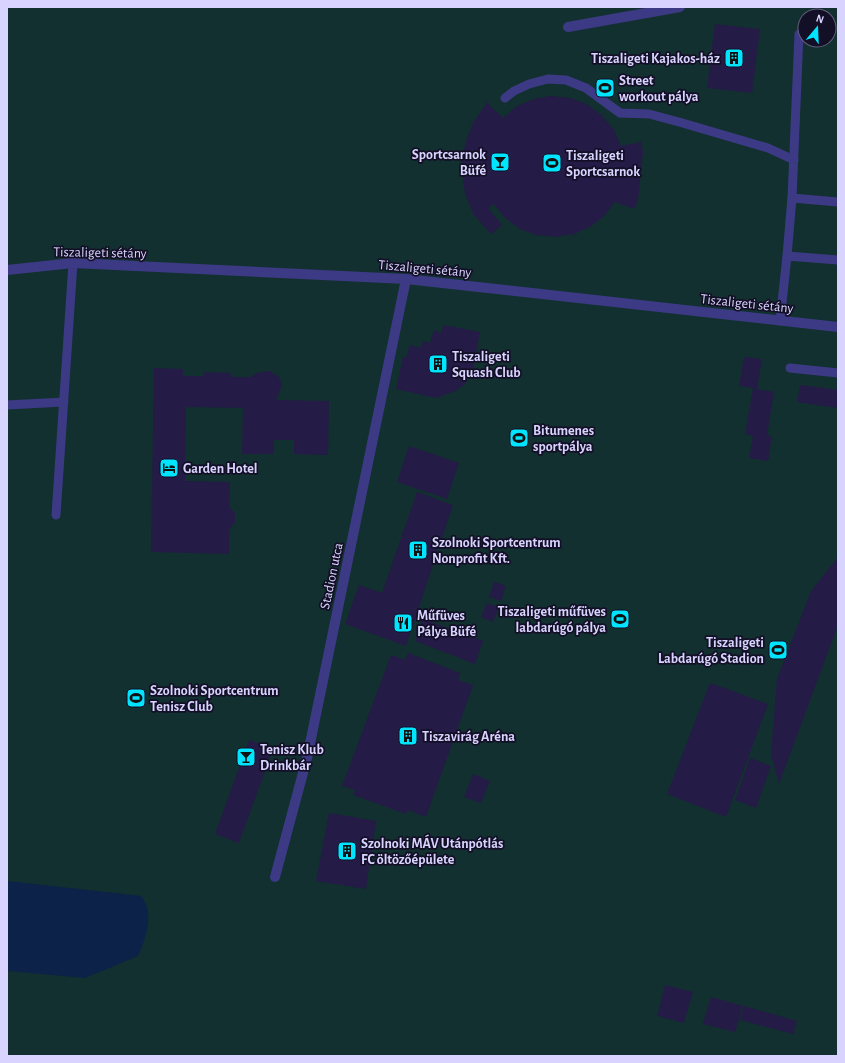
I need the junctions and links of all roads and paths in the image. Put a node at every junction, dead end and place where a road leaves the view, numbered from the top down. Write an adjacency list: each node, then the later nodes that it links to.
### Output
1 (680, 7): 2 (street)
2 (568, 28)
3 (798, 48): 5 (lane)
4 (505, 98): 5 (lane)
5 (794, 160): 6 (lane)
6 (792, 198): 7 (lane); 8 (lane)
7 (838, 202)
8 (787, 256): 9 (lane); 13 (lane)
9 (838, 260)
10 (73, 263): 11 (street, Tiszaligeti sétány); 12 (street, Tiszaligeti sétány); 17 (lane)
11 (7, 270)
12 (406, 279): 13 (street, Tiszaligeti sétány); 20 (street, Stadion utca)
13 (780, 321): 14 (street, Tiszaligeti sétány)
14 (838, 327)
15 (790, 368): 16 (lane)
16 (838, 373)
17 (64, 402): 18 (lane); 19 (lane)
18 (7, 405)
19 (56, 515)
20 (275, 877)

